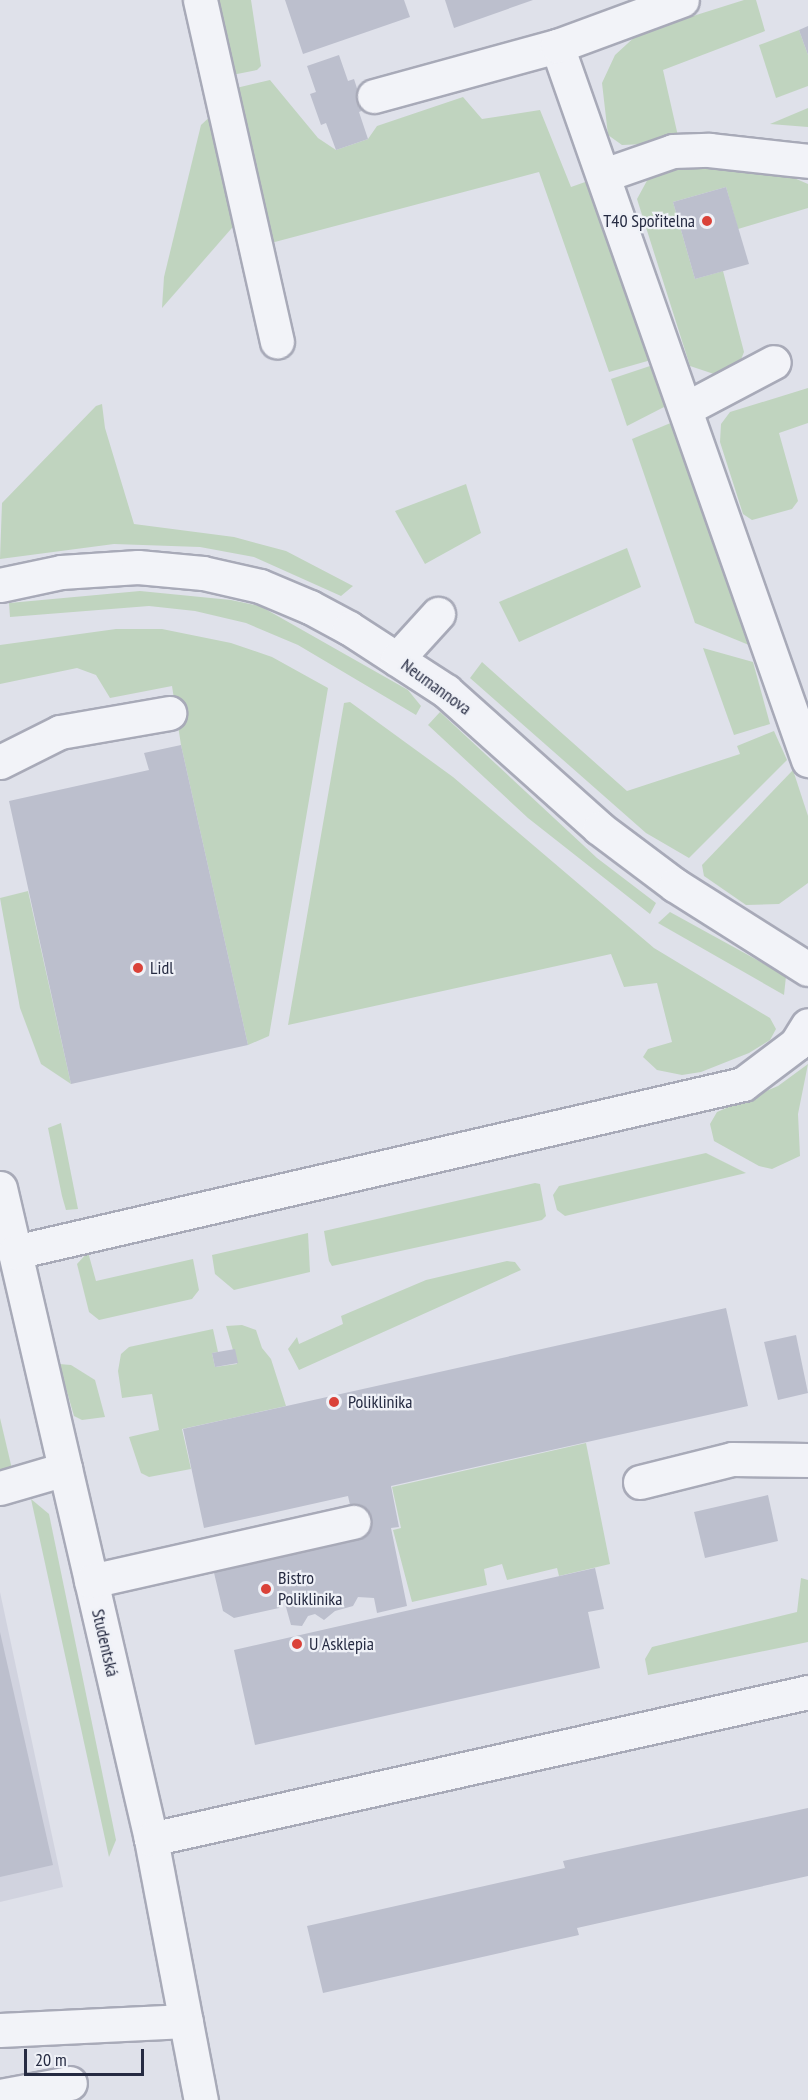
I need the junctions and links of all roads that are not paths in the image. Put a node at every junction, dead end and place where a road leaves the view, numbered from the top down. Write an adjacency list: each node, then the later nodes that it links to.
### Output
1 (200, 0): 7 (street)
2 (682, 0): 3 (street)
3 (557, 46): 4 (street); 6 (street)
4 (374, 96)
5 (808, 161): 6 (street)
6 (604, 175): 9 (street)
7 (277, 341)
8 (774, 362): 9 (street)
9 (687, 408): 14 (street)
10 (0, 585): 12 (street, Neumannova)
11 (438, 614): 12 (street)
12 (397, 659): 16 (street, Neumannova)
13 (169, 713): 15 (street)
14 (803, 745)
15 (0, 762)
16 (808, 969)
17 (808, 1025): 19 (street)
18 (0, 1188): 19 (street, Studentská)
19 (15, 1252): 21 (street, Studentská)
20 (808, 1460): 22 (street)
21 (65, 1469): 23 (street); 25 (street, Studentská)
22 (640, 1482)
23 (0, 1488)
24 (354, 1522): 25 (street)
25 (91, 1581): 27 (street, Studentská)
26 (808, 1692): 27 (street)
27 (151, 1839): 28 (street, Studentská)
28 (186, 2021): 29 (street); 32 (street, Studentská)
29 (0, 2030)
30 (70, 2083): 31 (street)
31 (0, 2096)
32 (201, 2100)

